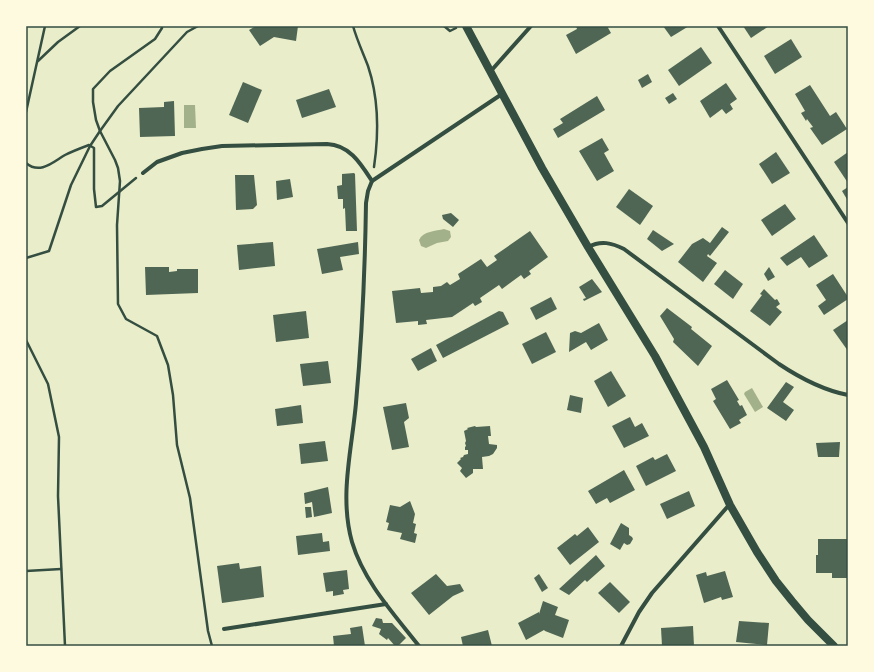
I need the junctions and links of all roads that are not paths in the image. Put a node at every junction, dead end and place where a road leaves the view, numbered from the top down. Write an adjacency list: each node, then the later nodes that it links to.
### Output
1 (466, 26): 4 (main road)
2 (531, 26): 4 (street)
3 (718, 26): 8 (street)
4 (490, 72): 5 (main road)
5 (502, 94): 7 (street); 9 (main road)
6 (142, 173): 7 (street)
7 (372, 181): 12 (street)
8 (848, 223)
9 (588, 247): 10 (street); 11 (main road)
10 (848, 395)
11 (730, 505): 15 (street); 16 (main road)
12 (386, 604): 13 (street); 14 (street)
13 (224, 629)
14 (419, 646)
15 (621, 646)
16 (834, 646)

